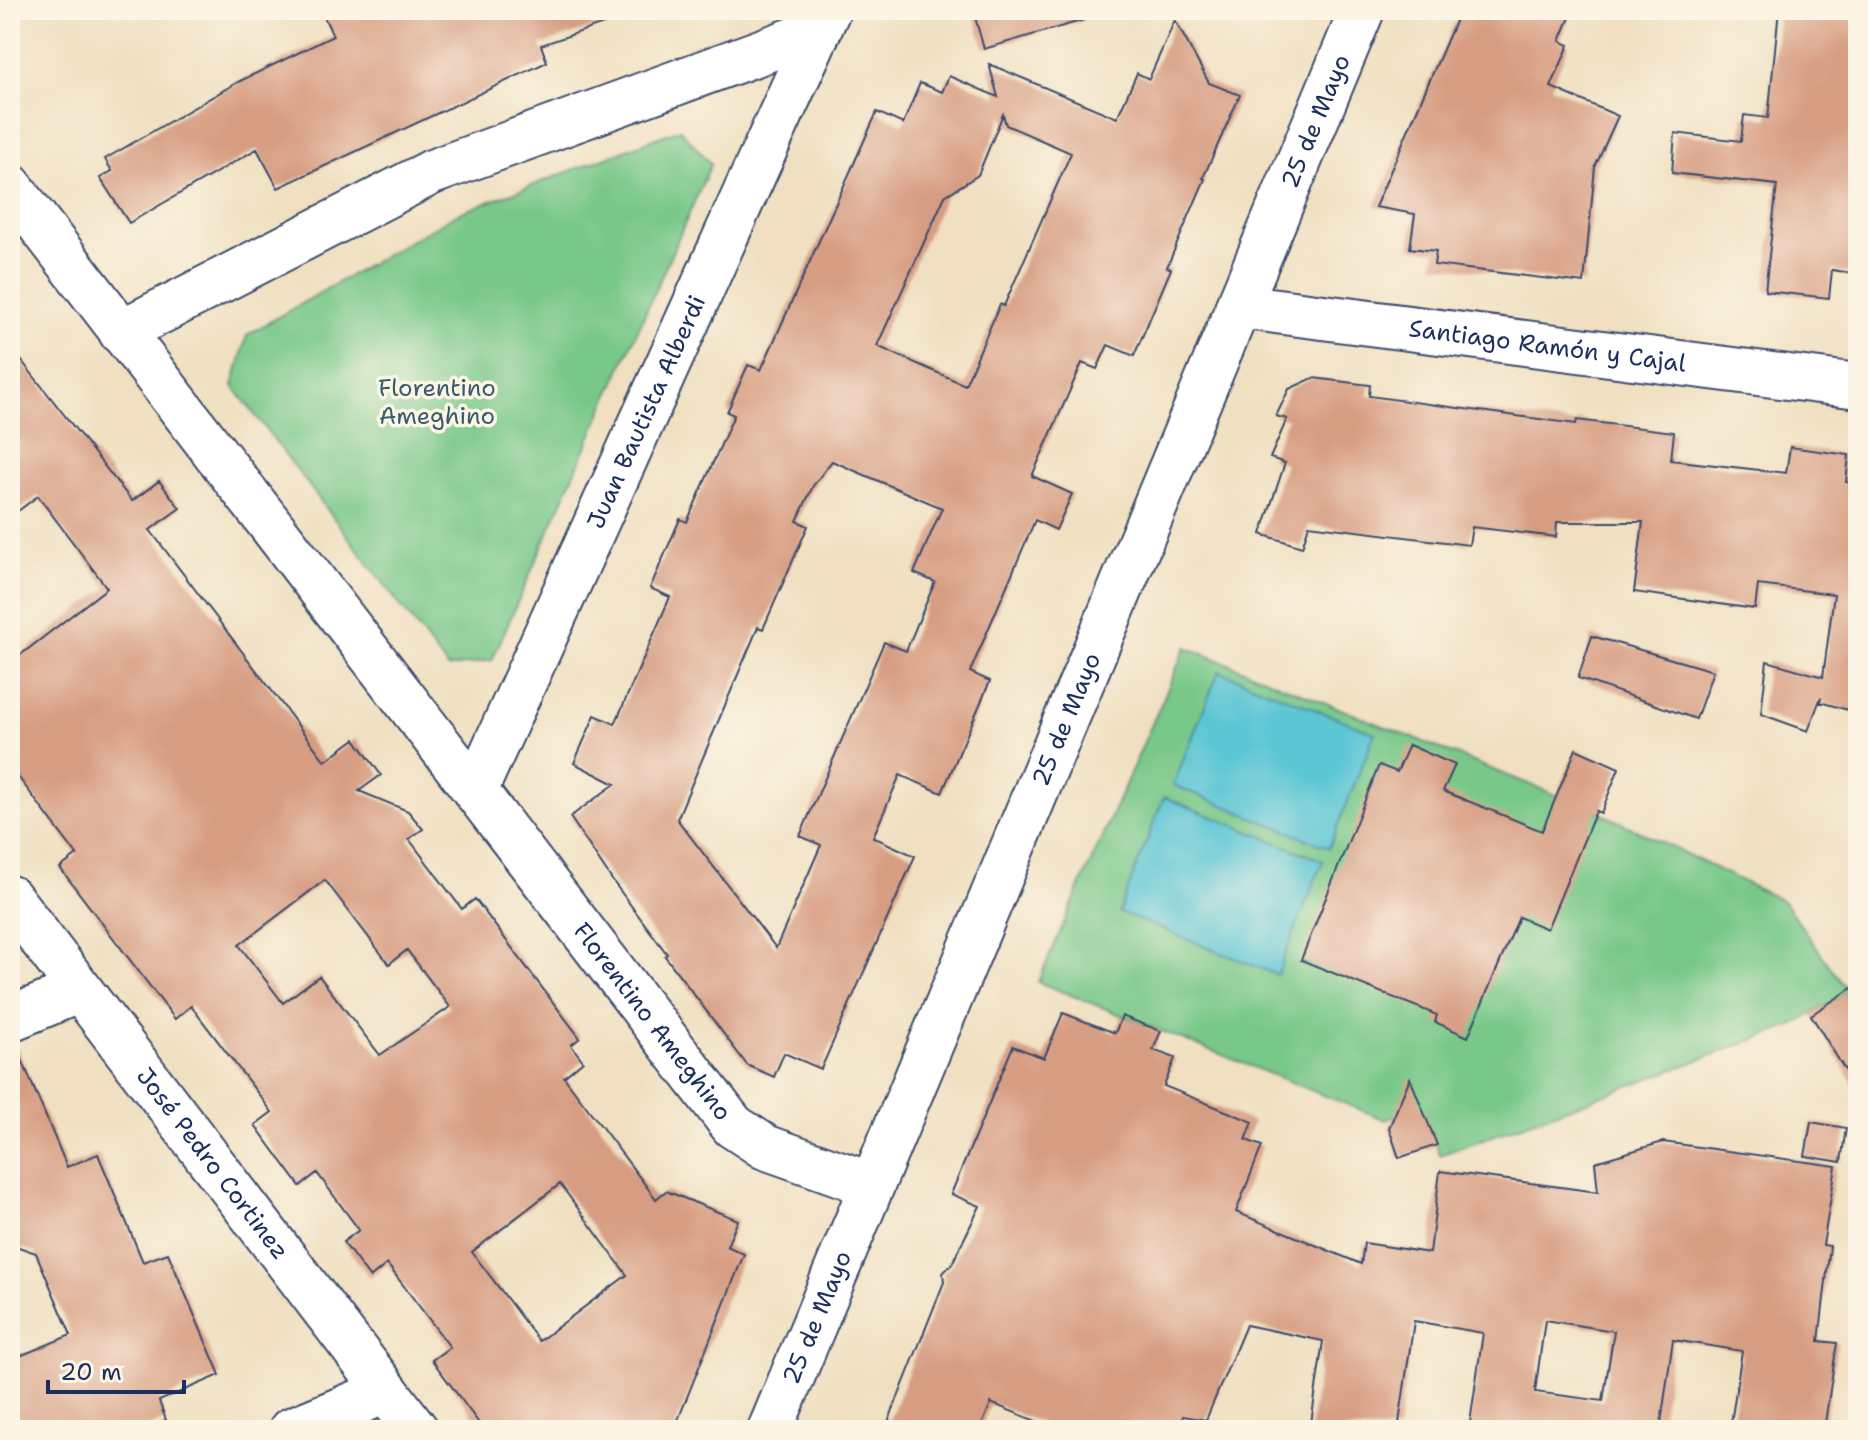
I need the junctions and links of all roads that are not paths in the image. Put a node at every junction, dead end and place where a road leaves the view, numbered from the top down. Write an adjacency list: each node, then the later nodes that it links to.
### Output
1 (1362, 10): 4 (street, 25 de Mayo)
2 (823, 21): 5 (street, Juan Bautista Alberdi); 7 (street, Juan Bautista Alberdi)
3 (10, 186): 5 (street, Florentino Ameghino)
4 (1238, 306): 6 (street, Santiago Ramón y Cajal); 11 (street, 25 de Mayo)
5 (121, 332): 7 (street, Florentino Ameghino)
6 (1858, 386)
7 (475, 791): 11 (street, Florentino Ameghino)
8 (10, 898): 9 (street, José Pedro Cortinez)
9 (80, 990): 10 (street); 12 (street, José Pedro Cortinez)
10 (10, 1019)
11 (872, 1185): 15 (street, 25 de Mayo)
12 (386, 1391): 13 (street); 14 (street, José Pedro Cortinez)
13 (291, 1430)
14 (416, 1430)
15 (770, 1430)

